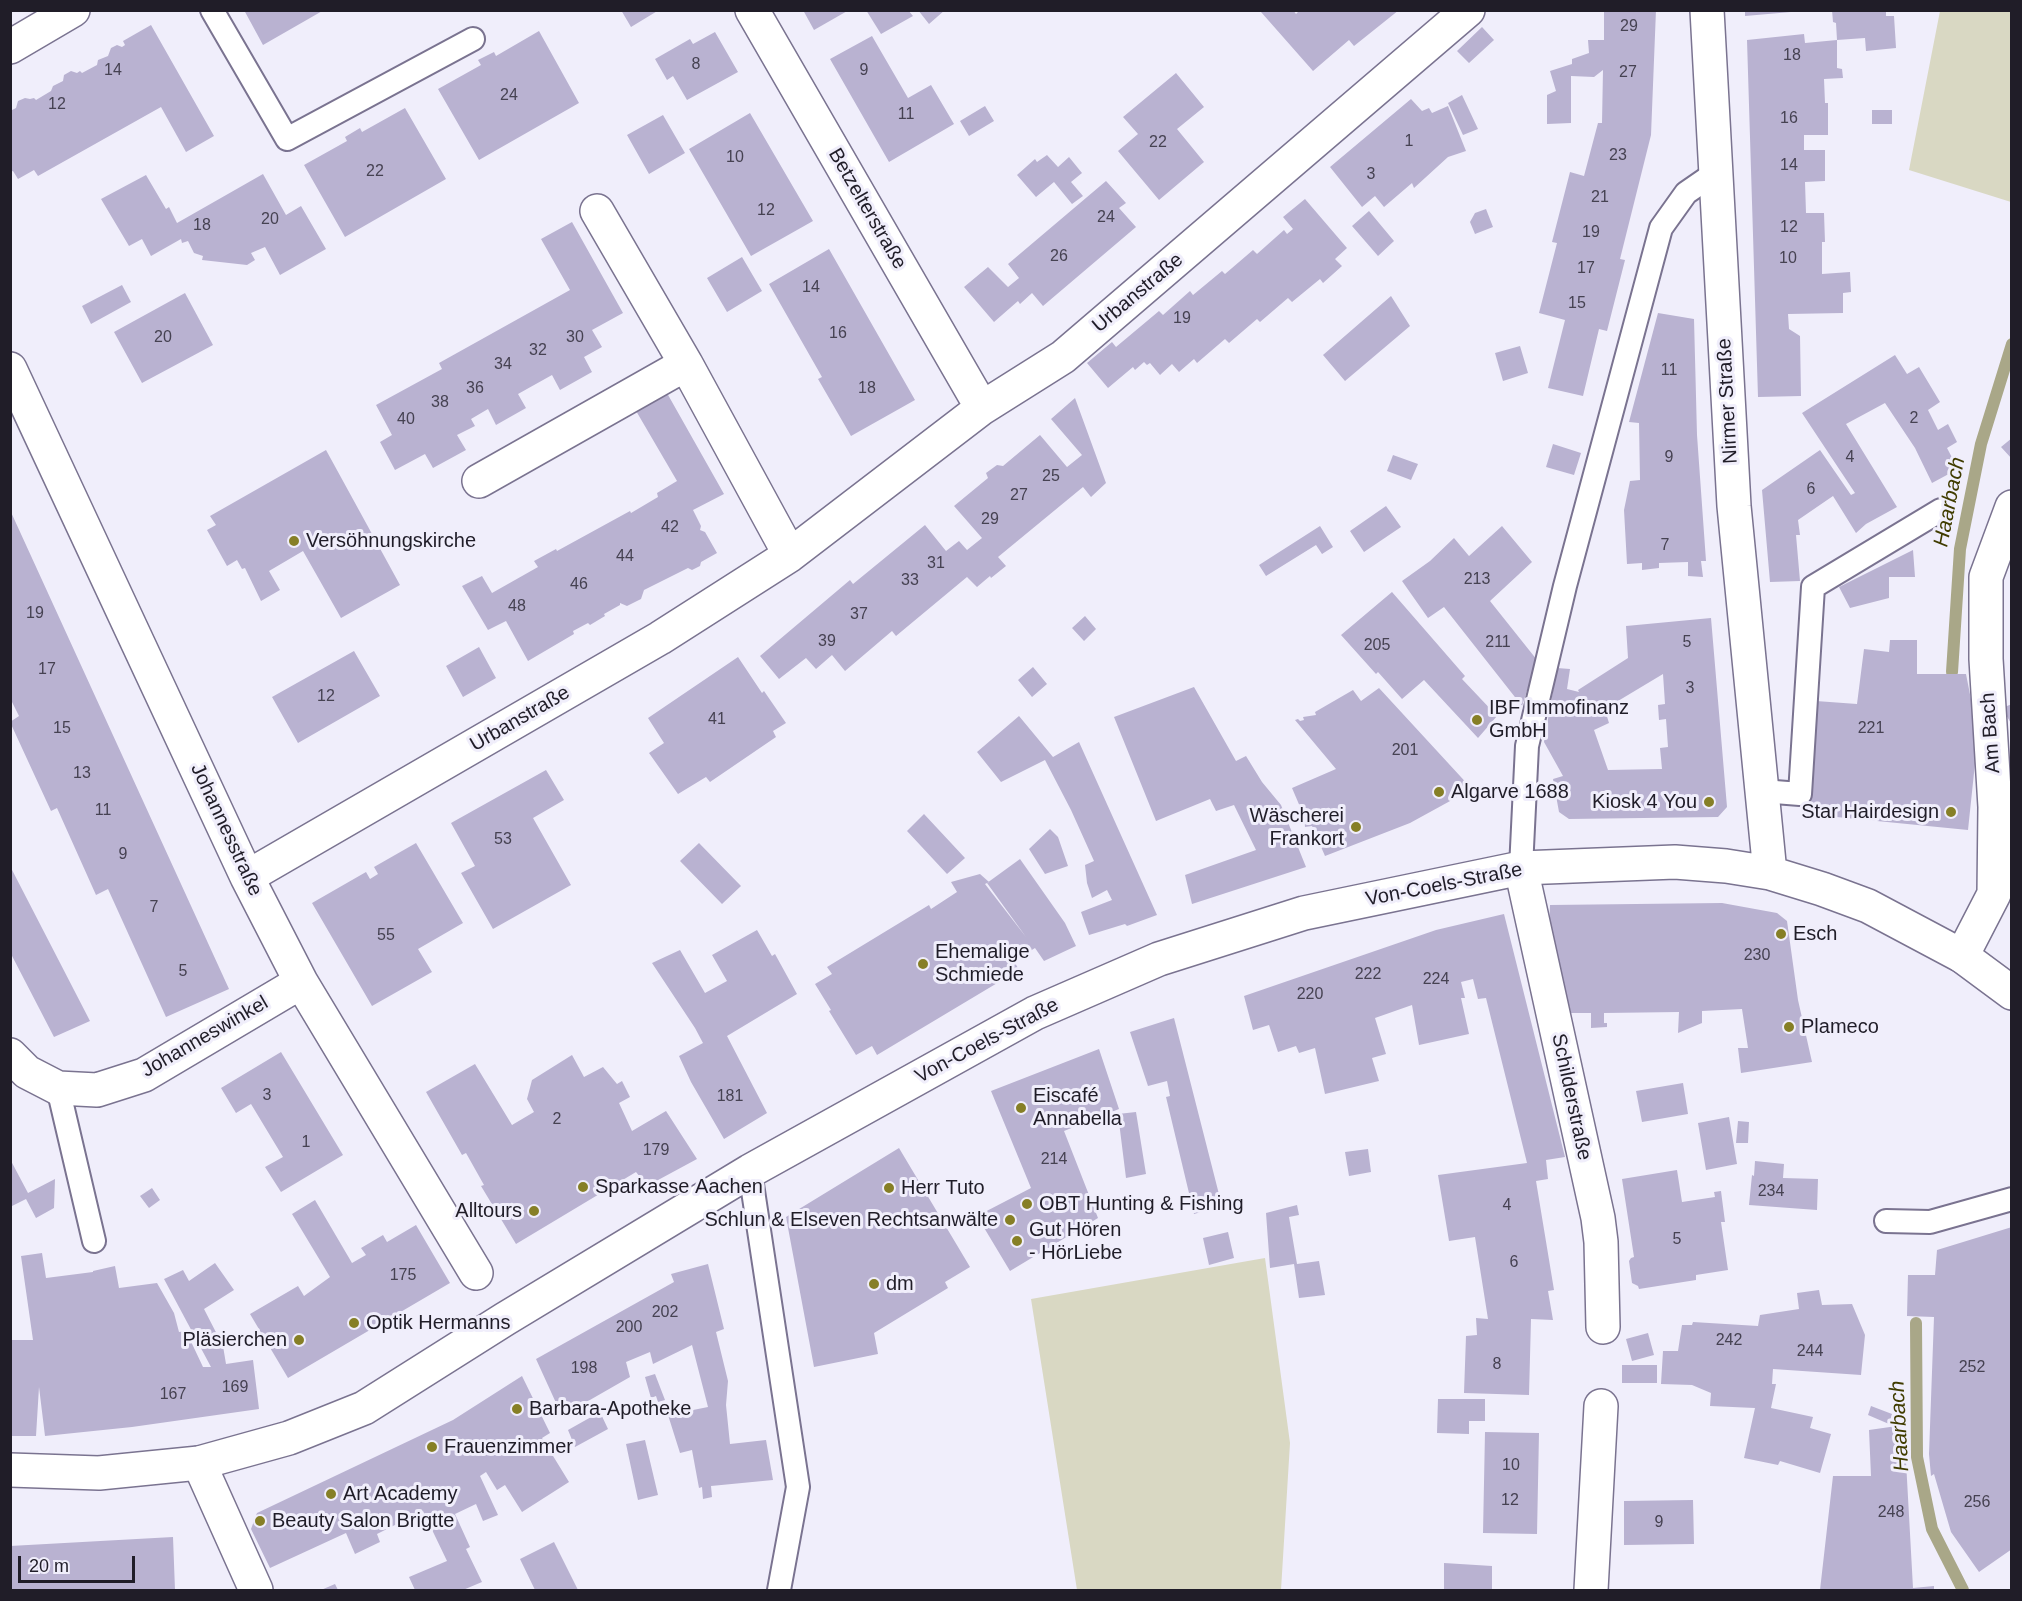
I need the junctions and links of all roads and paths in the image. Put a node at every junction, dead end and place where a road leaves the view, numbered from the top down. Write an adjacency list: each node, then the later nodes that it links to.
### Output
1 (73, 10): 7 (street)
2 (212, 10): 6 (lane)
3 (752, 10): 12 (street, Betzelterstraße)
4 (1468, 10): 12 (street, Urbanstraße)
5 (1707, 10): 8 (street, Nirmer Straße)
6 (474, 39)
7 (10, 47)
8 (1715, 173): 17 (street, Nirmer Straße); 18 (lane)
9 (597, 211): 10 (street)
10 (686, 364): 13 (street); 16 (street)
11 (14, 383): 20 (street, Johannesstraße)
12 (982, 408): 16 (street, Urbanstraße)
13 (479, 481)
14 (2012, 507): 21 (street, Am Bach)
15 (1941, 510): 17 (lane)
16 (790, 555): 20 (street, Urbanstraße)
17 (1762, 792): 19 (street, Nirmer Straße)
18 (1521, 868): 19 (street, Von-Coels-Straße); 26 (street, Von-Coels-Straße); 31 (street, Schilderstraße)
19 (1770, 873): 21 (street, Von-Coels-Straße)
20 (247, 877): 22 (street, Johannesstraße)
21 (1962, 956): 23 (street, Von-Coels-Straße)
22 (302, 982): 25 (street, Johanneswinkel); 30 (street, Johannesstraße)
23 (2012, 993)
24 (10, 1055): 25 (street, Johanneswinkel)
25 (58, 1088): 29 (lane)
26 (750, 1171): 33 (street, Von-Coels-Straße); 36 (lane)
27 (2012, 1199): 28 (lane)
28 (1886, 1221)
29 (94, 1241)
30 (476, 1273)
31 (1603, 1328)
32 (1601, 1406): 37 (street)
33 (199, 1463): 34 (street, Von-Coels-Straße); 35 (street)
34 (10, 1470)
35 (256, 1590)
36 (779, 1590)
37 (1591, 1590)

